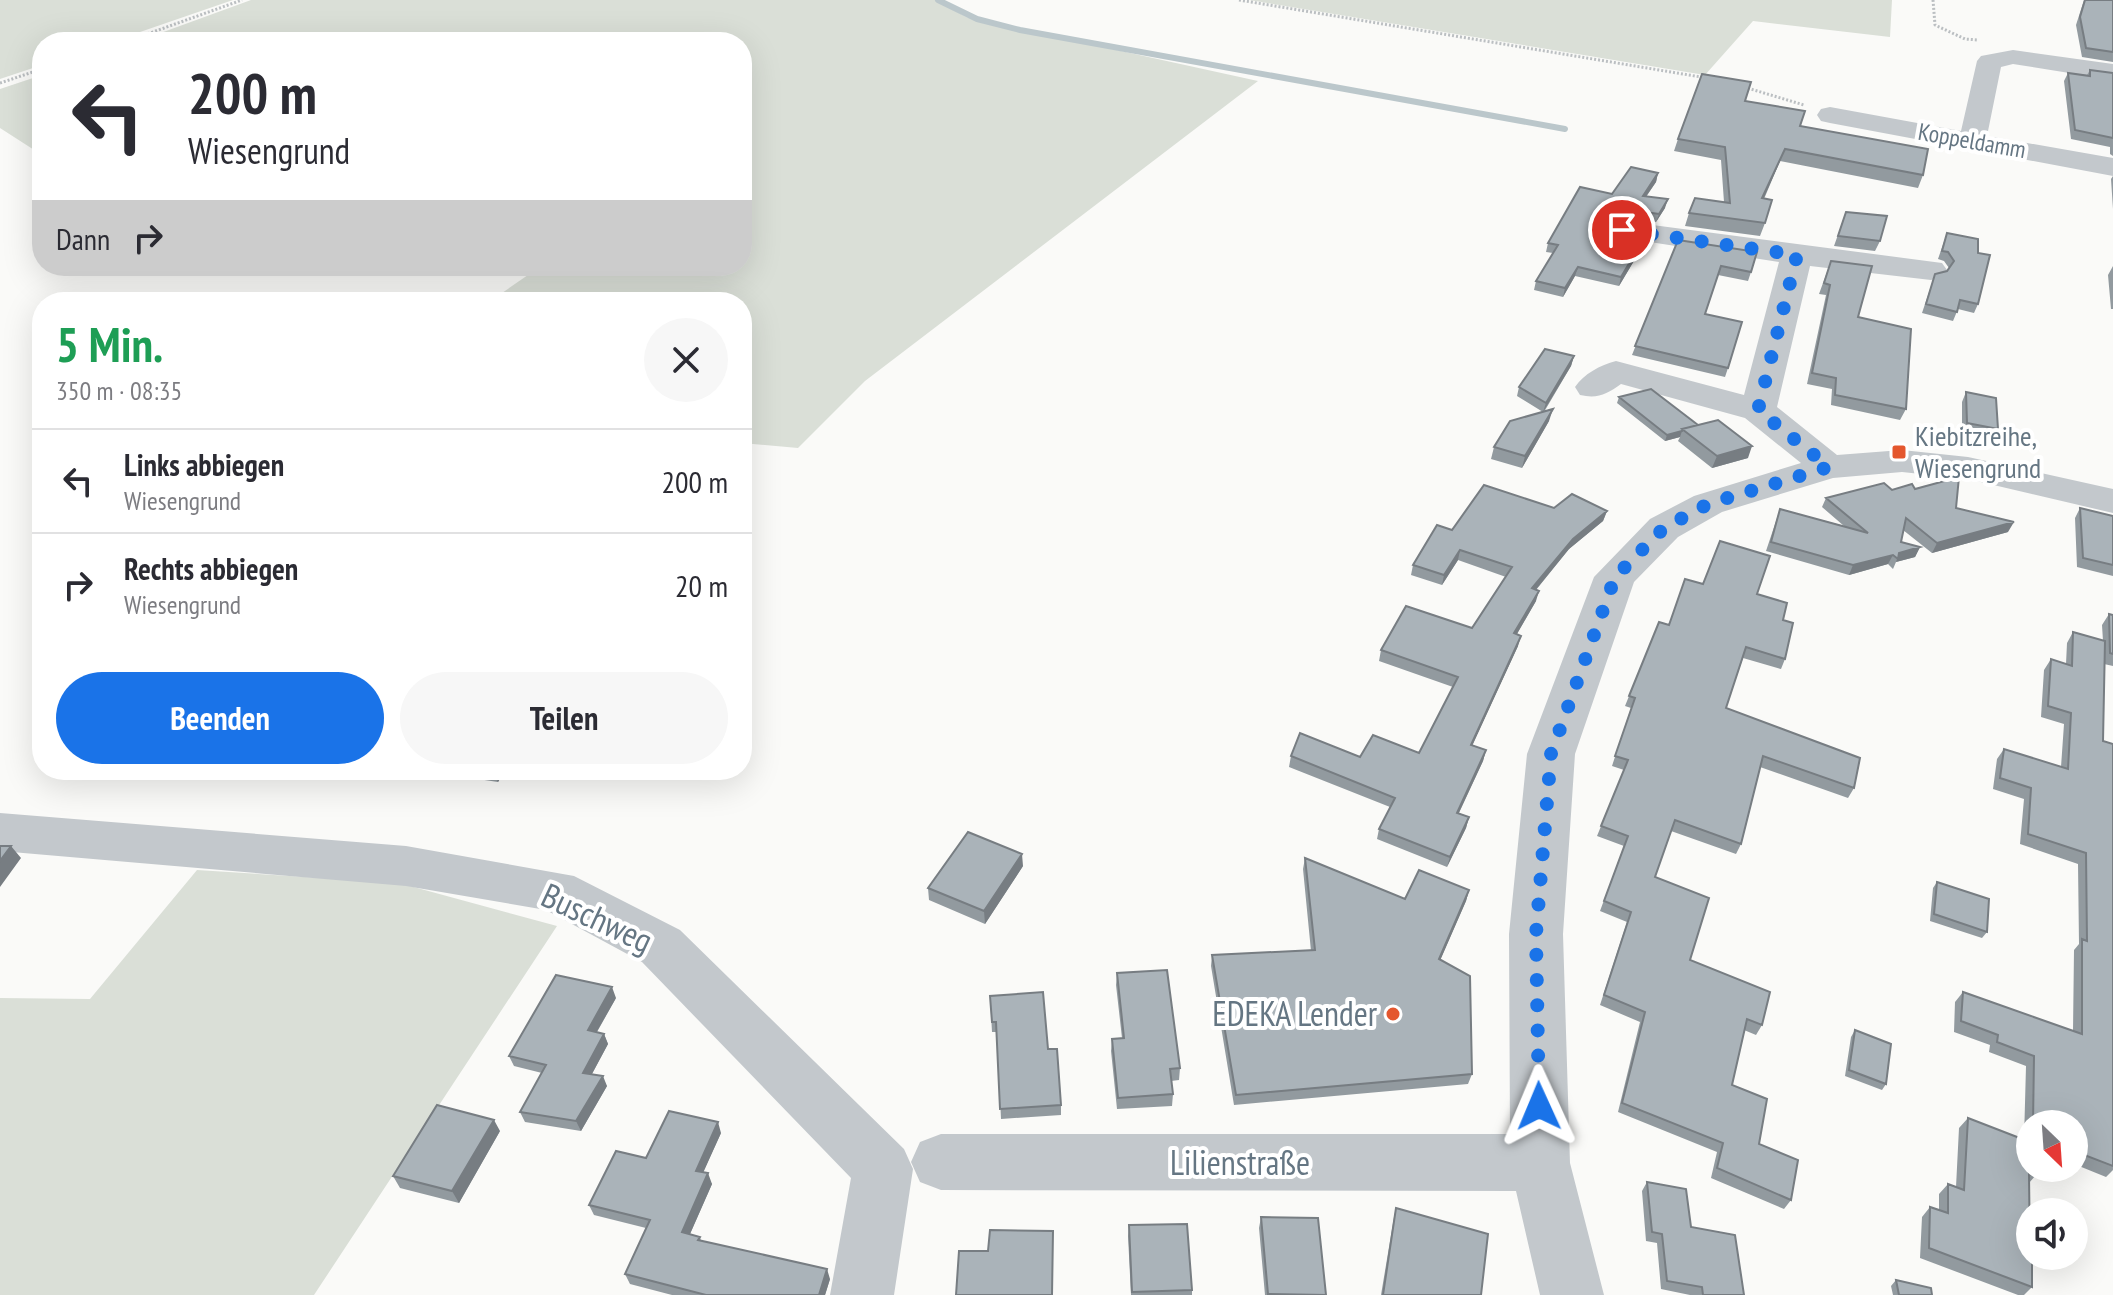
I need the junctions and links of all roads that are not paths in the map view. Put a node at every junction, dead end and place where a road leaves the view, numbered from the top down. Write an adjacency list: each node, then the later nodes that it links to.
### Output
1 (2113, 72): 3 (street)
2 (1830, 115): 3 (street, Koppeldamm)
3 (1972, 141): 4 (street, Koppeldamm)
4 (2113, 167)
5 (1622, 230): 6 (street)
6 (1797, 255): 7 (street); 9 (street)
7 (1931, 270)
8 (1593, 387): 9 (street)
9 (1758, 410): 10 (street)
10 (1829, 467): 11 (street); 14 (street)
11 (2113, 501)
12 (0, 832): 15 (street, Buschweg)
13 (941, 1162): 14 (street, Lilienstraße)
14 (1540, 1163): 16 (street)
15 (862, 1295)
16 (1572, 1295)

